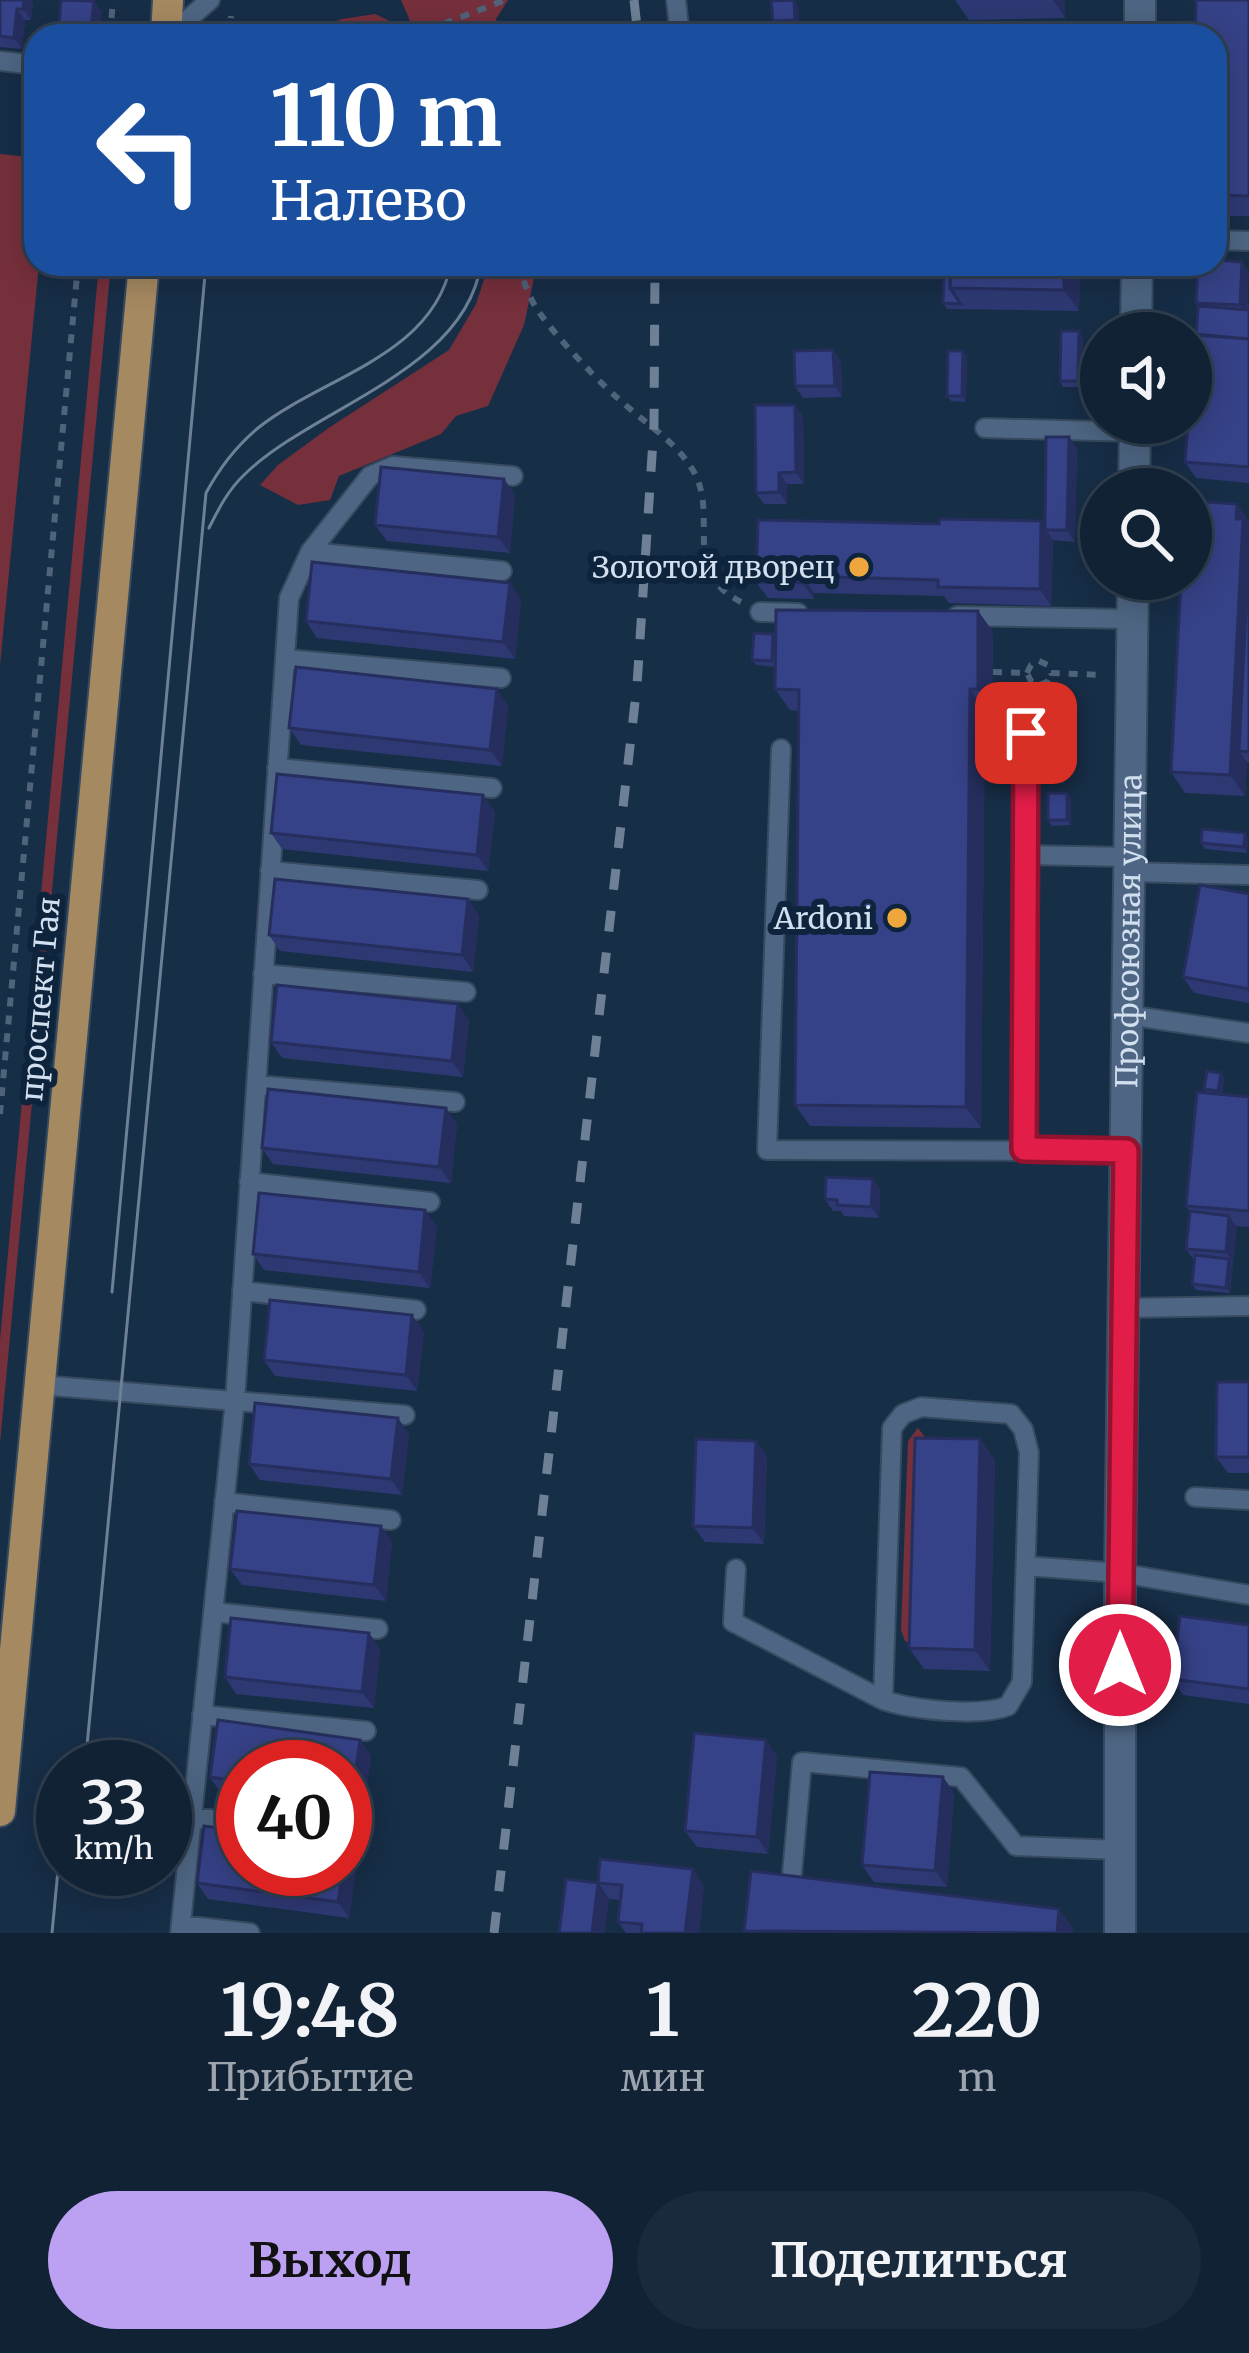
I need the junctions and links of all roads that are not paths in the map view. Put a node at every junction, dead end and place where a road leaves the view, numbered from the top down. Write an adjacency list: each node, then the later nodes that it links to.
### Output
1 (210, 0): 2 (lane)
2 (181, 24)
3 (144, 276): 41 (main road, проспект Гая)
4 (1137, 276): 5 (street)
5 (1136, 312)
6 (985, 428): 7 (lane)
7 (1080, 428)
8 (513, 476): 9 (lane)
9 (310, 552): 10 (lane); 16 (lane)
10 (502, 571)
11 (1132, 600): 15 (street, Профсоюзная улица)
12 (760, 612): 13 (lane)
13 (807, 613)
14 (946, 615): 15 (lane)
15 (1132, 619): 23 (street, Профсоюзная улица)
16 (285, 659): 17 (lane); 20 (lane)
17 (501, 678)
18 (1026, 733): 22 (lane)
19 (781, 749): 33 (lane)
20 (277, 768): 21 (lane); 24 (lane)
21 (492, 788)
22 (1026, 856): 23 (lane); 33 (lane)
23 (1129, 865): 25 (lane); 29 (street, Профсоюзная улица)
24 (270, 871): 26 (lane); 27 (lane)
25 (1249, 875)
26 (478, 890)
27 (263, 974): 28 (lane); 31 (lane)
28 (466, 992)
29 (1127, 1015): 30 (lane); 34 (street, Профсоюзная улица)
30 (1249, 1033)
31 (256, 1084): 32 (lane); 35 (lane)
32 (455, 1102)
33 (1024, 1149): 34 (lane)
34 (1126, 1151): 39 (street, Профсоюзная улица)
35 (250, 1183): 36 (lane); 37 (lane)
36 (430, 1202)
37 (242, 1291): 40 (lane); 42 (lane)
38 (1249, 1306): 39 (lane)
39 (1124, 1308): 50 (street, Профсоюзная улица)
40 (416, 1310)
41 (40, 1384): 42 (lane); 52 (main road, проспект Гая)
42 (235, 1400): 43 (lane); 46 (lane)
43 (405, 1415)
44 (1195, 1497): 45 (lane)
45 (1249, 1500)
46 (224, 1502): 47 (lane); 53 (lane)
47 (391, 1520)
48 (1026, 1566): 50 (lane); 55 (lane); 55 (lane)
49 (736, 1569): 55 (lane)
50 (1120, 1573): 51 (lane); 61 (street, Профсоюзная улица)
51 (1249, 1594)
52 (9, 1611): 58 (main road, проспект Гая)
53 (213, 1612): 54 (lane); 56 (lane)
54 (378, 1629)
55 (883, 1700)
56 (202, 1714): 57 (lane); 59 (lane)
57 (366, 1731)
58 (0, 1811)
59 (192, 1816): 60 (lane)
60 (216, 1819)
61 (1120, 1850): 62 (lane); 66 (street, Профсоюзная улица)
62 (792, 1874)
63 (184, 1896): 64 (lane)
64 (180, 1929): 65 (lane)
65 (250, 1933)
66 (1120, 1933)

